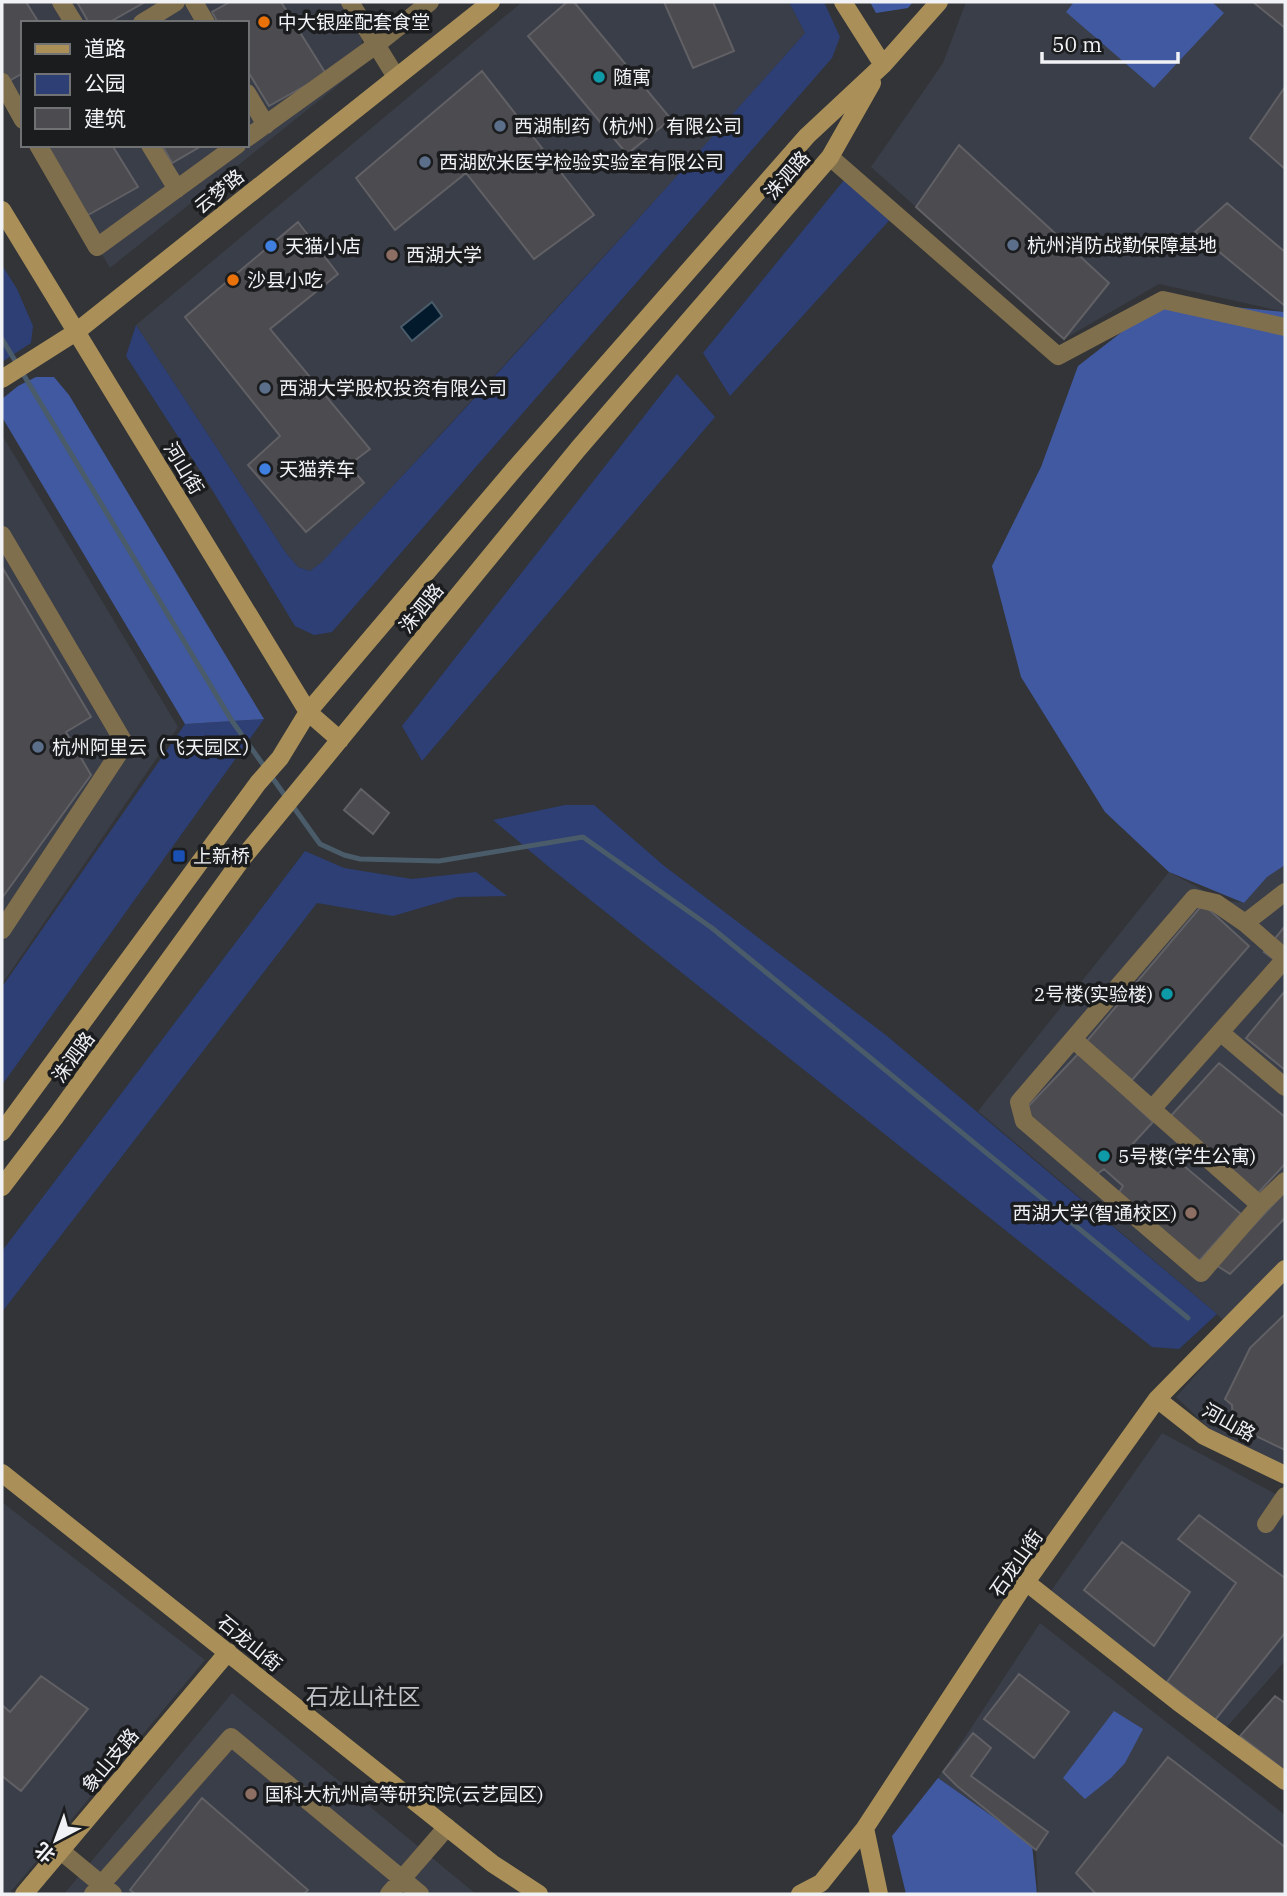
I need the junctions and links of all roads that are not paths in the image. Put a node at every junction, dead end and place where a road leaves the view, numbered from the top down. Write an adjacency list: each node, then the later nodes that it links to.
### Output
1 (61, 2): 9 (street)
2 (176, 2): 10 (street)
3 (194, 2): 11 (street)
4 (349, 2): 12 (street)
5 (430, 2): 12 (street)
6 (491, 2): 14 (street, 云梦路)
7 (844, 2): 13 (street)
8 (939, 2): 13 (street, 洙泗路)
9 (73, 21)
10 (145, 21)
11 (205, 21)
12 (376, 44): 14 (street); 18 (street)
13 (883, 65): 23 (street, 洙泗路); 30 (street, 洙泗路)
14 (396, 77): 27 (street, 云梦路)
15 (2, 82): 17 (street)
16 (248, 95): 18 (street)
17 (13, 104)
18 (265, 125): 19 (street)
19 (248, 137)
20 (39, 147): 24 (street)
21 (151, 147): 24 (street)
22 (234, 147): 24 (street)
23 (830, 156): 26 (street); 31 (street, 洙泗路)
24 (177, 189)
25 (2, 210): 27 (street, 河山街)
26 (1285, 327)
27 (76, 332): 28 (street, 云梦路); 30 (street, 河山街)
28 (2, 379)
29 (2, 535): 34 (street)
30 (308, 712): 31 (street, 河山街); 40 (street, 洙泗路)
31 (340, 740): 42 (street, 洙泗路)
32 (1285, 892): 33 (street)
33 (1245, 923): 35 (street); 37 (street)
34 (2, 930)
35 (1285, 959): 36 (street)
36 (1220, 1032): 38 (street); 39 (street)
37 (1073, 1039): 39 (street); 43 (street)
38 (1285, 1087)
39 (1152, 1109): 43 (street)
40 (2, 1132)
41 (1285, 1181): 43 (street)
42 (2, 1187)
43 (1260, 1205)
44 (1285, 1269): 45 (street, 石龙山街)
45 (1157, 1399): 47 (street, 河山路); 50 (street, 石龙山街)
46 (2, 1473): 51 (street, 石龙山街)
47 (1285, 1475)
48 (1285, 1496): 49 (street)
49 (1266, 1524)
50 (1026, 1582): 52 (street); 54 (street, 石龙山街)
51 (228, 1652): 53 (street, 石龙山街); 55 (street, 象山支路)
52 (1285, 1782)
53 (447, 1827): 56 (street); 61 (street, 石龙山街)
54 (865, 1828): 62 (street, 石龙山街); 63 (street)
55 (61, 1851): 57 (street); 58 (street, 象山支路)
56 (402, 1880): 57 (street); 59 (street); 60 (street)
57 (102, 1891)
58 (24, 1894)
59 (389, 1894)
60 (420, 1894)
61 (539, 1894)
62 (800, 1894)
63 (879, 1894)

